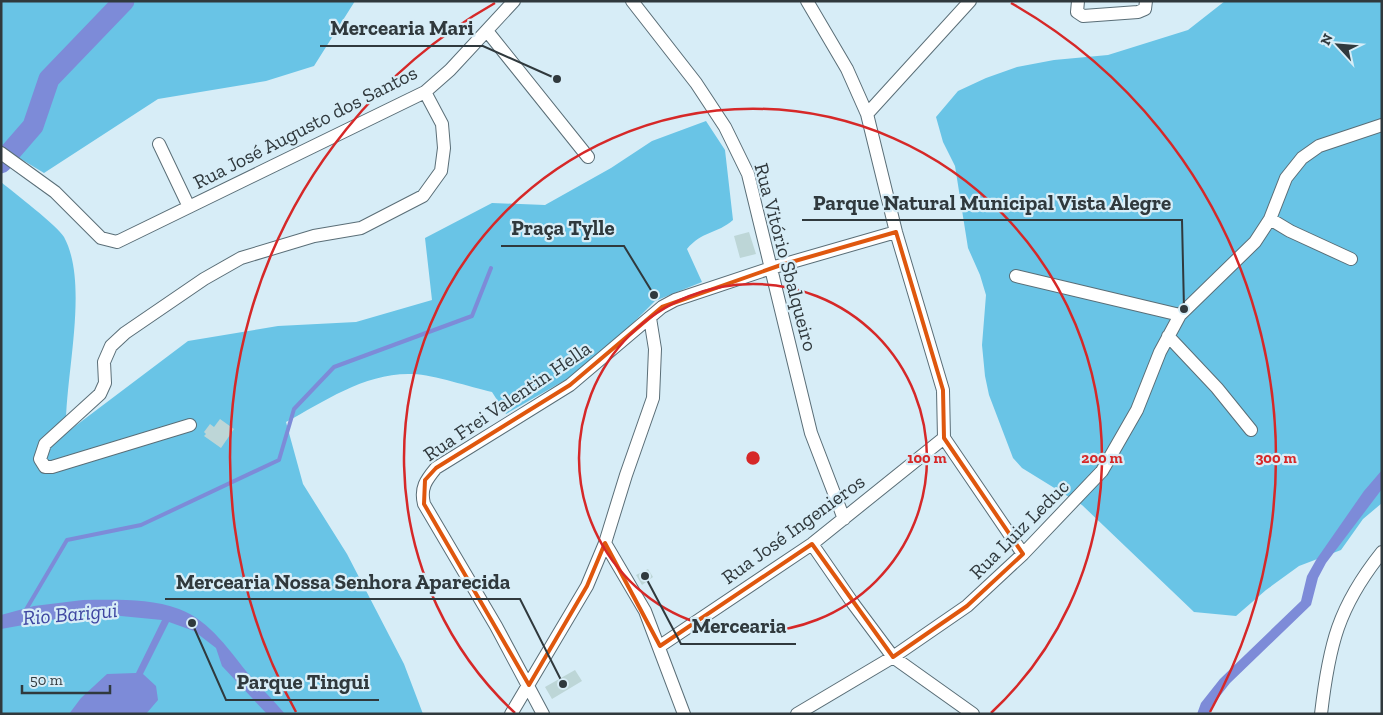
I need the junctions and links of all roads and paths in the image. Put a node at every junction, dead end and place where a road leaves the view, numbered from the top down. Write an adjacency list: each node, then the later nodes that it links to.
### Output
1 (514, 1): 7 (street, Rua José Augusto dos Santos)
2 (632, 1): 18 (street, Rua Vitório Sbalqueiro)
3 (807, 1): 9 (street)
4 (970, 1): 9 (street)
5 (1078, 1): 6 (street)
6 (1146, 1)
7 (486, 31): 8 (street, Rua José Augusto dos Santos); 13 (street)
8 (425, 92): 14 (street, Rua José Augusto dos Santos); 23 (street)
9 (867, 114): 16 (street)
10 (1382, 125): 15 (street, Rua Luiz Leduc)
11 (159, 144): 14 (street)
12 (1, 153): 14 (street, Rua José Augusto dos Santos)
13 (588, 157)
14 (189, 207)
15 (1270, 219): 17 (street); 20 (street, Rua Luiz Leduc)
16 (896, 232): 18 (street, Rua Frei Valentin Hella); 25 (street)
17 (1351, 259)
18 (771, 268): 21 (street, Rua Frei Valentin Hella); 26 (street, Rua Vitório Sbalqueiro)
19 (1016, 276): 20 (street)
20 (1180, 315): 22 (street, Rua Luiz Leduc)
21 (650, 318): 27 (street); 33 (street, Rua Frei Valentin Hella)
22 (1168, 336): 24 (street); 30 (street, Rua Luiz Leduc)
23 (190, 425)
24 (1251, 430)
25 (944, 438): 26 (street, Rua José Ingenieros); 30 (street)
26 (844, 519): 28 (street, Rua José Ingenieros)
27 (605, 543): 31 (street); 33 (street)
28 (812, 544): 31 (street, Rua José Ingenieros); 32 (street)
29 (1382, 552): 39 (street)
30 (1023, 554): 32 (street, Rua Luiz Leduc)
31 (660, 646): 36 (street)
32 (893, 657): 37 (street, Rua Luiz Leduc); 38 (street)
33 (529, 685): 34 (street); 35 (street)
34 (511, 714)
35 (543, 714)
36 (684, 714)
37 (797, 714)
38 (973, 714)
39 (1321, 714)

